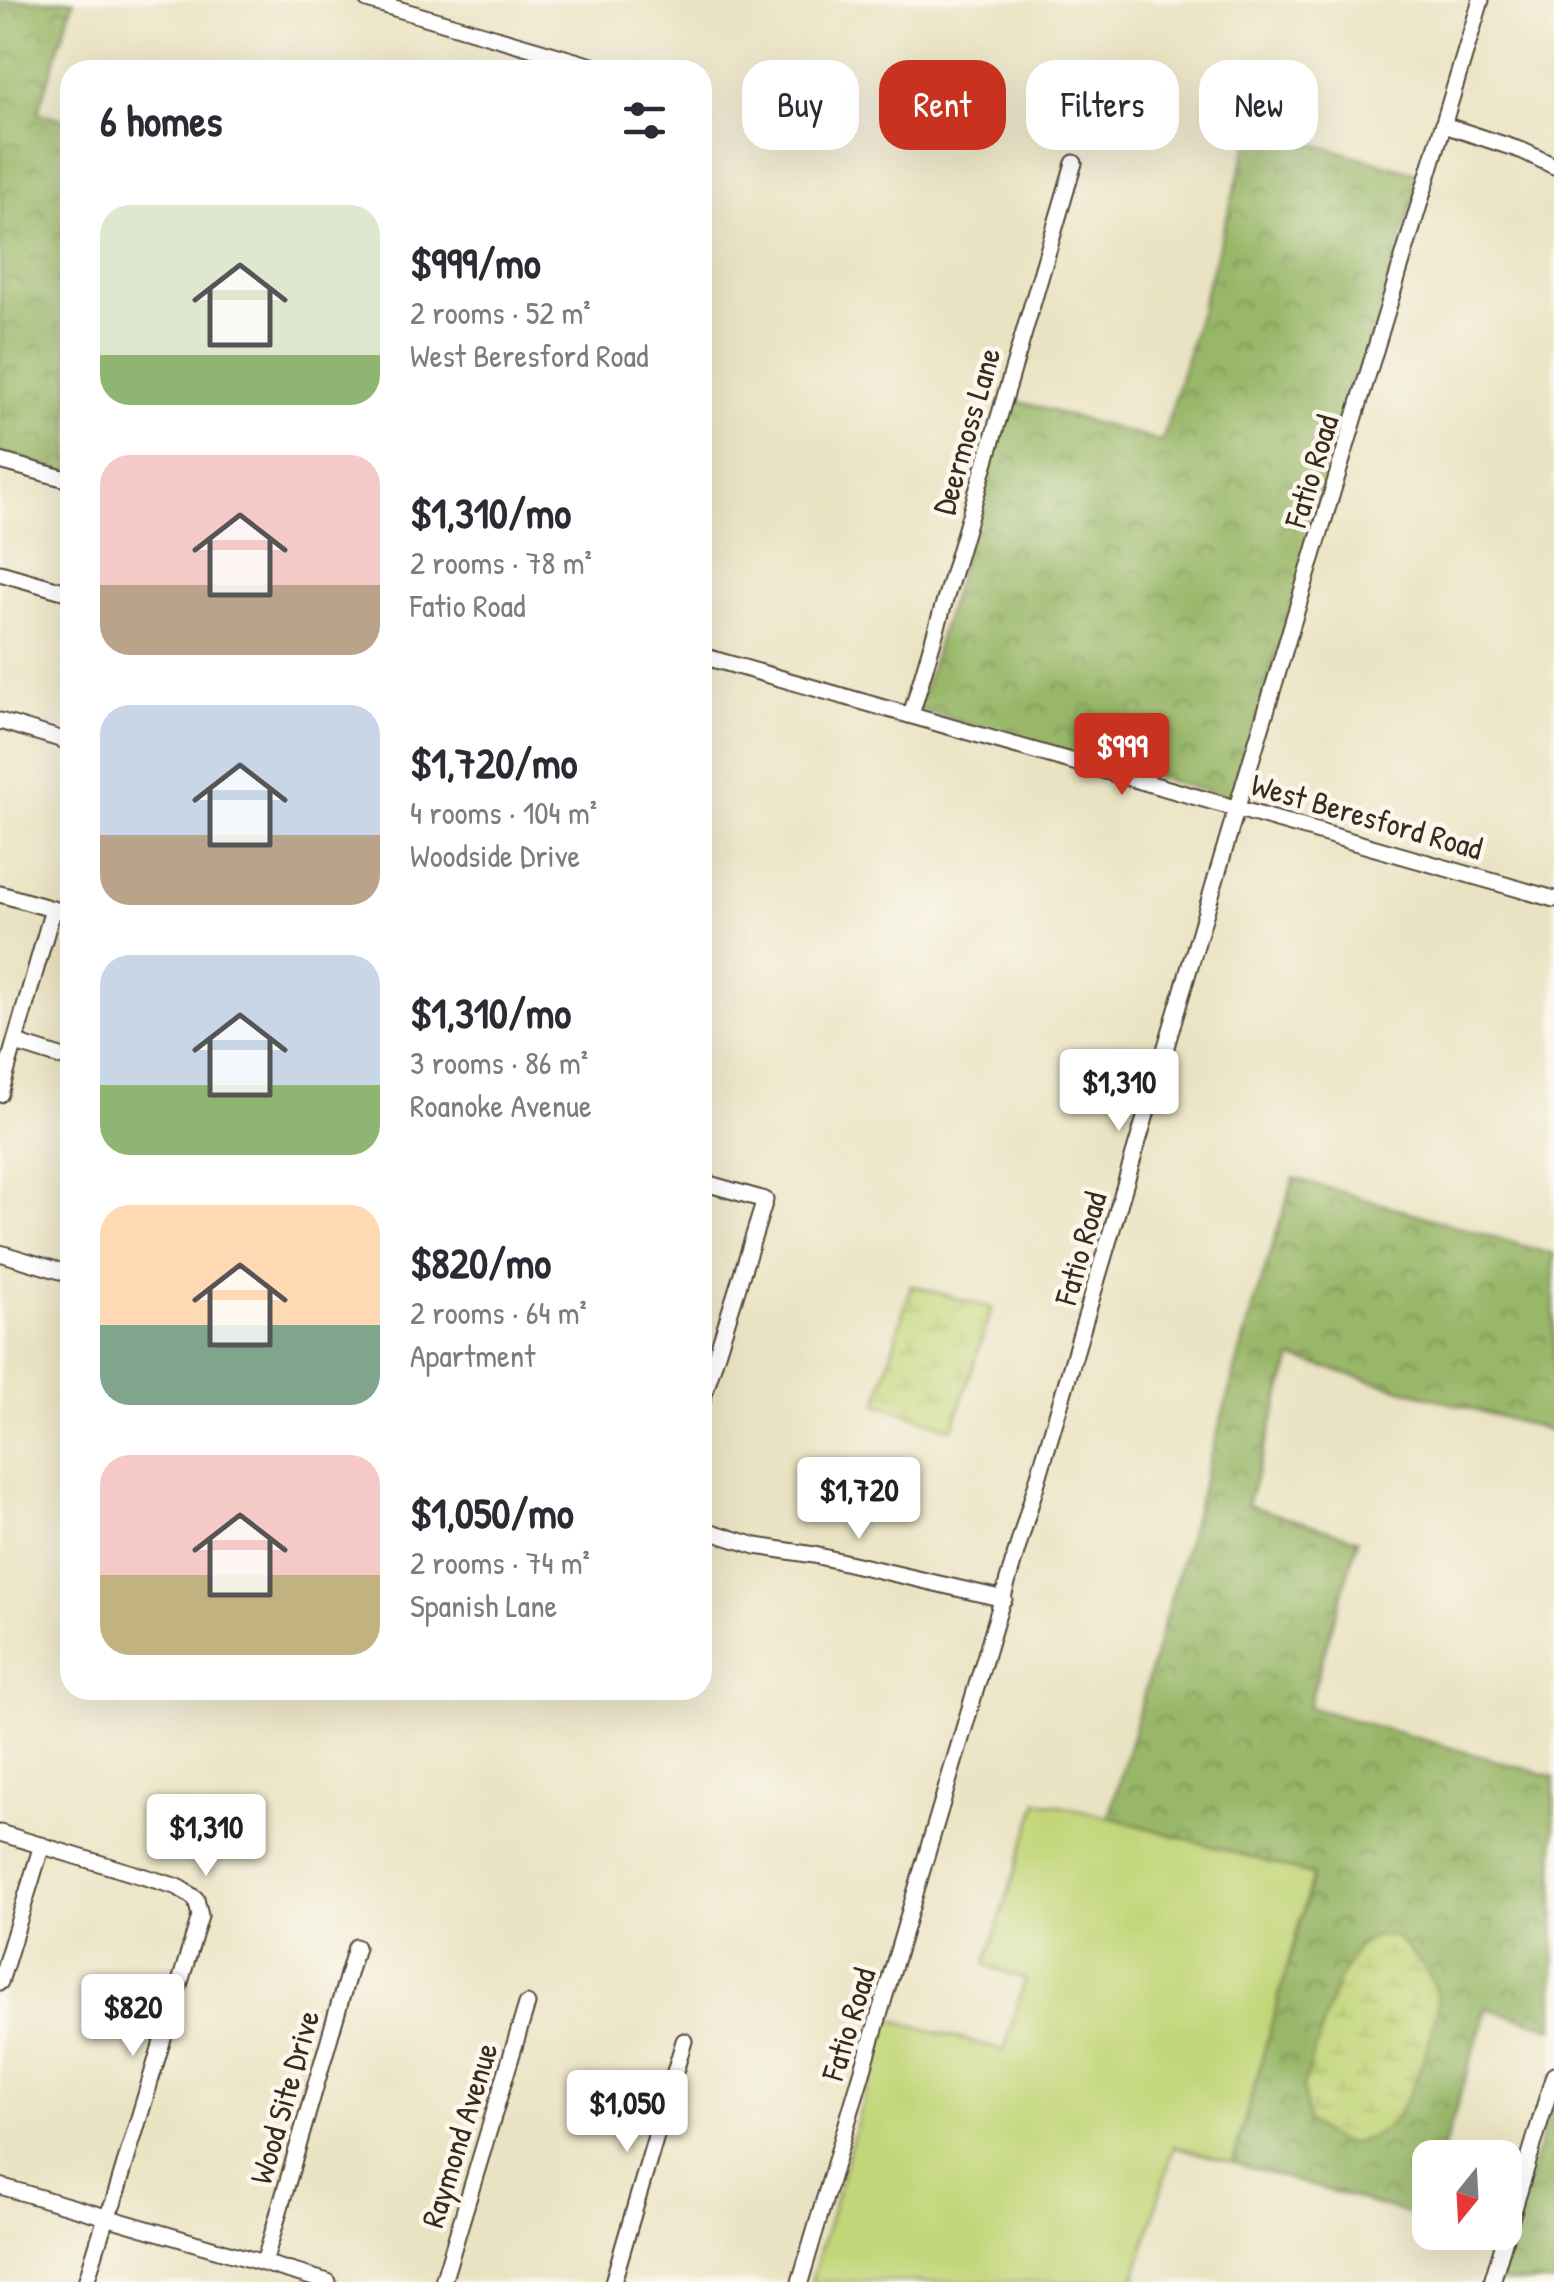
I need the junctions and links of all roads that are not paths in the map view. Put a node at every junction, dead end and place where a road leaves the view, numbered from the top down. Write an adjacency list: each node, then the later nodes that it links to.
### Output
1 (367, 0): 3 (street)
2 (1482, 0): 4 (street, Fatio Road)
3 (572, 60)
4 (1444, 125): 5 (street); 16 (street, Fatio Road)
5 (1546, 157): 7 (street)
6 (1074, 164): 13 (street, Deermoss Lane)
7 (1554, 166)
8 (0, 460): 9 (street)
9 (60, 477)
10 (0, 573): 11 (street)
11 (60, 591)
12 (712, 659): 13 (street, West Beresford Road)
13 (911, 715): 16 (street, West Beresford Road)
14 (0, 721): 15 (street)
15 (60, 739)
16 (1237, 807): 18 (street, West Beresford Road); 29 (street, Fatio Road)
17 (0, 894): 19 (street)
18 (1554, 899)
19 (52, 909): 20 (street); 21 (street)
20 (60, 911)
21 (16, 1043): 22 (street); 23 (street)
22 (60, 1057)
23 (0, 1094)
24 (712, 1185): 27 (street)
25 (0, 1253): 26 (street)
26 (60, 1271)
27 (712, 1369)
28 (712, 1532): 29 (street)
29 (1004, 1599): 44 (street, Fatio Road)
30 (0, 1833): 31 (street)
31 (42, 1846): 33 (street); 38 (street)
32 (356, 1947): 39 (street, Wood Site Drive)
33 (0, 1982)
34 (527, 2004): 42 (street, Raymond Avenue)
35 (684, 2041): 43 (street)
36 (1554, 2074): 45 (street)
37 (0, 2186): 38 (street)
38 (106, 2217): 39 (street); 40 (street)
39 (264, 2263): 41 (street)
40 (86, 2282)
41 (328, 2282)
42 (443, 2282)
43 (613, 2282)
44 (800, 2282)
45 (1492, 2282)

